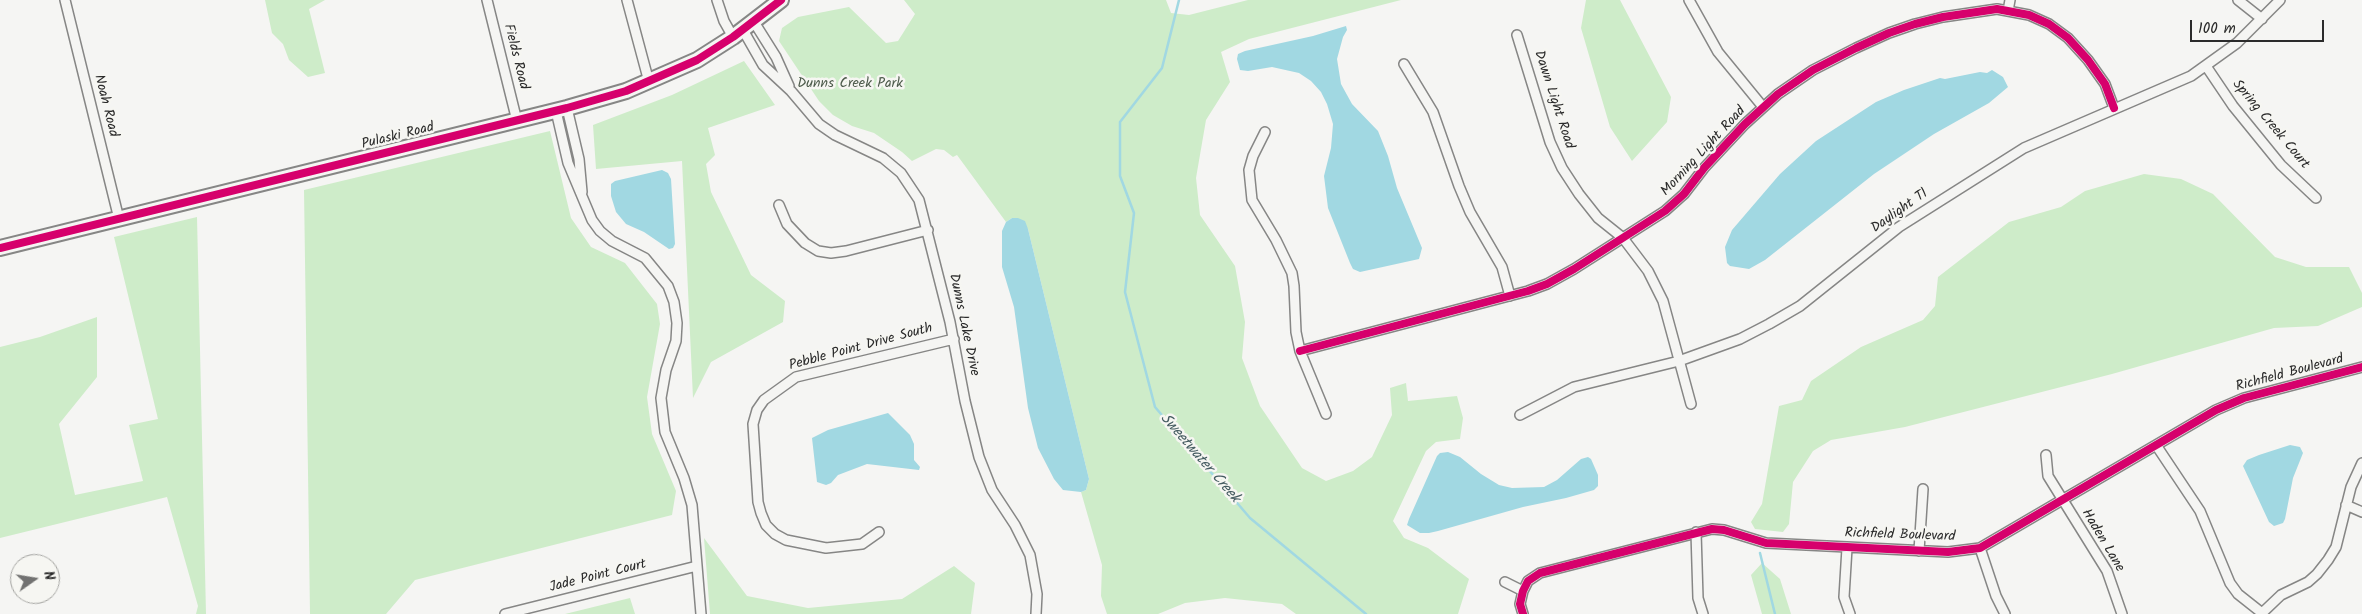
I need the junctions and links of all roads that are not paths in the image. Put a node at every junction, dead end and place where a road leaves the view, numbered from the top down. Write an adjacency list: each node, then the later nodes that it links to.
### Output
1 (65, 0): 25 (street, Noah Road)
2 (487, 0): 21 (street, Fields Road)
3 (627, 0): 16 (street)
4 (717, 0): 12 (street)
5 (781, 0): 12 (main road, Pulaski Road)
6 (1689, 0): 18 (street)
7 (2010, 0): 10 (street)
8 (2238, 0): 11 (street)
9 (2280, 0): 11 (street, Daylight Tl)
10 (2008, 11): 18 (street, Morning Light Road); 19 (street, Morning Light Road)
11 (2262, 19): 15 (street, Daylight Tl)
12 (743, 30): 16 (main road, Pulaski Road); 17 (street); 17 (street)
13 (1518, 35): 27 (street, Dawn Light Road)
14 (1404, 64): 29 (street)
15 (2206, 66): 19 (street, Daylight Tl); 23 (street, Spring Creek Court)
16 (649, 82): 20 (main road, Pulaski Road)
17 (791, 91): 26 (street, Dunns Lake Drive)
18 (1763, 107): 27 (street, Morning Light Road)
19 (2114, 108): 32 (street, Daylight Tl)
20 (561, 109): 21 (main road, Pulaski Road); 49 (street)
21 (517, 121): 25 (main road, Pulaski Road)
22 (1265, 132): 31 (street)
23 (2316, 198)
24 (779, 205): 26 (street)
25 (119, 219): 28 (main road, Pulaski Road)
26 (928, 230): 30 (street, Dunns Lake Drive)
27 (1623, 238): 29 (street, Morning Light Road); 32 (street, Dawn Light Road)
28 (0, 248)
29 (1510, 296): 31 (street, Morning Light Road)
30 (954, 339): 44 (street, Pebble Point Drive South); 55 (street, Dunns Lake Drive)
31 (1300, 351): 35 (street)
32 (1679, 361): 34 (street, Dawn Light Road); 36 (street, Daylight Tl)
33 (2362, 367): 37 (street, Richfield Boulevard)
34 (1691, 404)
35 (1326, 414)
36 (1520, 415)
37 (2156, 445): 41 (street, Richfield Boulevard); 52 (street)
38 (2046, 455): 41 (street, Haden Lane)
39 (2362, 463): 42 (street)
40 (1923, 489): 48 (street)
41 (2062, 501): 47 (street, Richfield Boulevard); 60 (street, Haden Lane)
42 (2346, 505): 43 (street); 52 (street)
43 (2362, 512)
44 (879, 532)
45 (1696, 532): 46 (street, Richfield Boulevard); 51 (street, Richfield Boulevard); 57 (street)
46 (1847, 548): 48 (street, Richfield Boulevard); 58 (street)
47 (1980, 548): 48 (street, Richfield Boulevard); 59 (street)
48 (1919, 551)
49 (697, 566): 53 (street, Jade Point Court); 54 (street)
50 (1505, 582): 51 (street)
51 (1523, 591): 56 (street)
52 (2261, 613)
53 (505, 614)
54 (701, 614)
55 (1036, 614)
56 (1523, 614)
57 (1702, 614)
58 (1850, 614)
59 (2005, 614)
60 (2122, 614)

